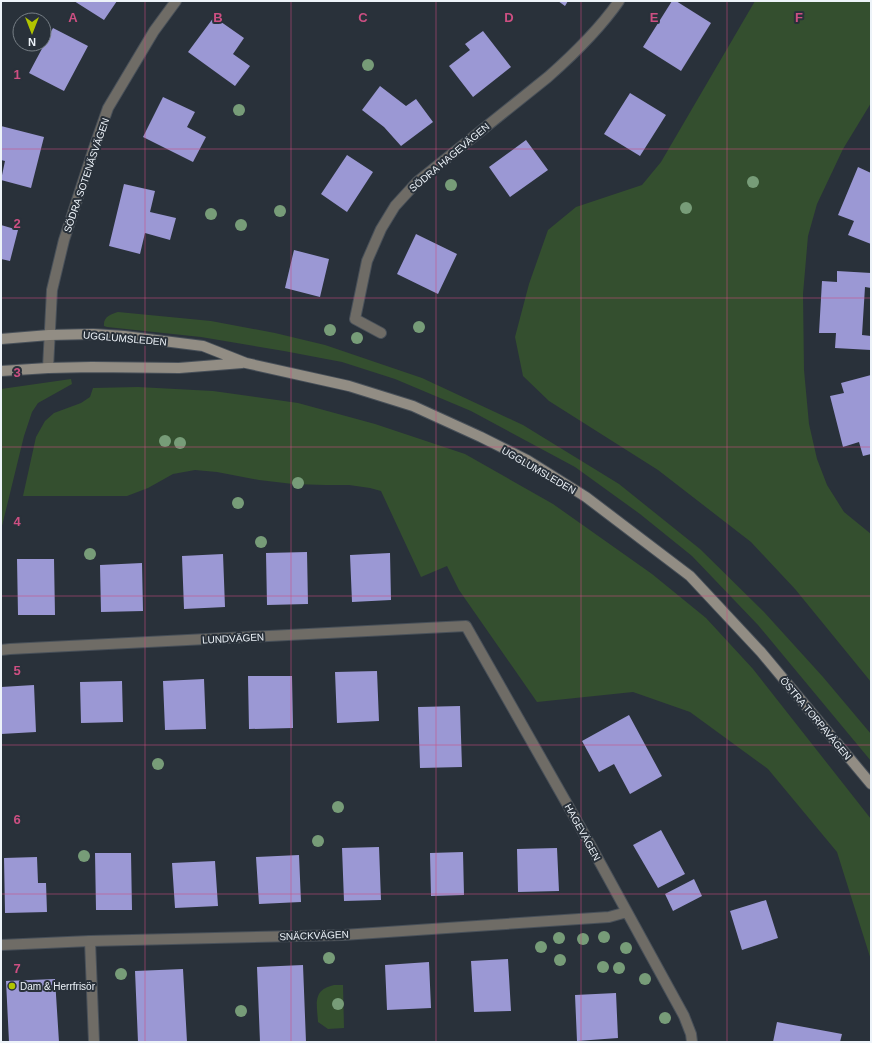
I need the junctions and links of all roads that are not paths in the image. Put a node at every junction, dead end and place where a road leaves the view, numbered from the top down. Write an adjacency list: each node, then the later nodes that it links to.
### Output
1 (176, 1): 4 (street, SÖDRA SOTENÄSVÄGEN)
2 (619, 1): 3 (street, SÖDRA HAGEVÄGEN)
3 (381, 332)
4 (49, 335): 5 (street, UGGLUMSLEDEN); 6 (street, UGGLUMSLEDEN); 7 (street, SÖDRA SOTENÄSVÄGEN)
5 (1, 339)
6 (246, 363): 7 (street, UGGLUMSLEDEN); 11 (street, UGGLUMSLEDEN)
7 (48, 368): 8 (street, UGGLUMSLEDEN)
8 (1, 371)
9 (466, 626): 10 (street, LUNDVÄGEN); 13 (street, HAGEVÄGEN)
10 (1, 650)
11 (761, 652): 12 (street, ÖSTRA TORPAVÄGEN)
12 (871, 784)
13 (627, 912): 14 (street, SNÄCKVÄGEN); 17 (street, HAGEVÄGEN)
14 (90, 941): 15 (street, SNÄCKVÄGEN); 16 (street)
15 (1, 945)
16 (94, 1042)
17 (692, 1042)

